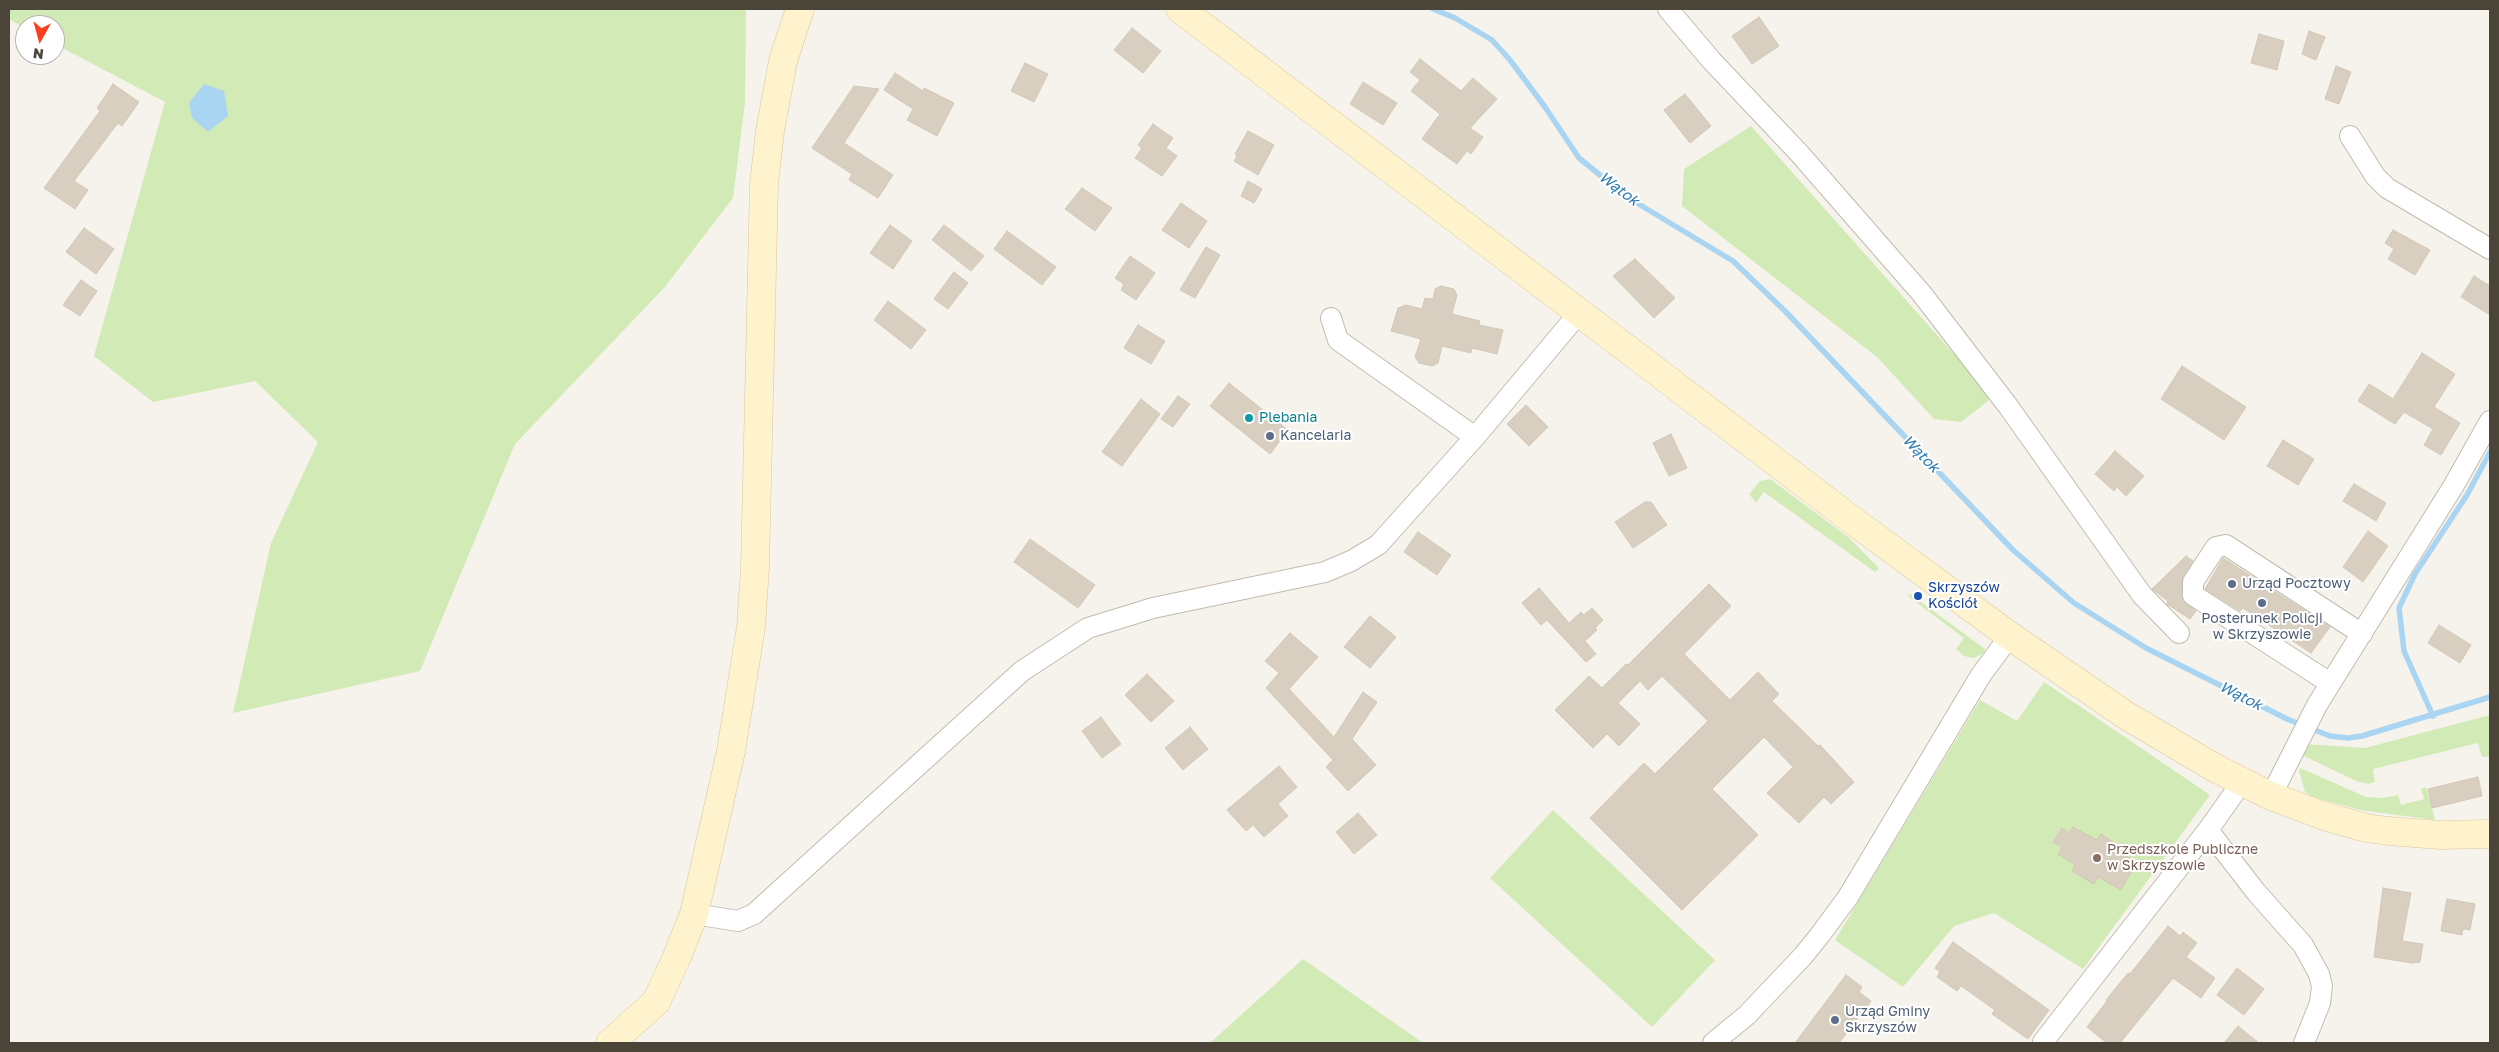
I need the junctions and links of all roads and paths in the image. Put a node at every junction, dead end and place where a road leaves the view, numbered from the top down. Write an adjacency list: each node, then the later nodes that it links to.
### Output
1 (800, 9): 18 (street)
2 (1180, 9): 6 (street)
3 (1668, 9): 10 (street)
4 (2350, 136): 5 (street)
5 (2490, 249)
6 (1579, 313): 9 (street); 12 (street)
7 (1331, 318): 9 (street)
8 (2490, 421): 11 (street)
9 (1475, 437): 18 (street)
10 (2179, 632)
11 (2362, 634): 13 (street); 13 (street)
12 (2010, 636): 14 (street); 21 (street)
13 (2330, 683): 15 (street)
14 (2242, 782): 15 (street); 16 (street)
15 (2272, 796): 17 (street)
16 (2208, 830): 19 (street); 22 (street)
17 (2490, 834)
18 (694, 914): 20 (street)
19 (2042, 1042)
20 (610, 1043)
21 (1713, 1043)
22 (2304, 1043)

